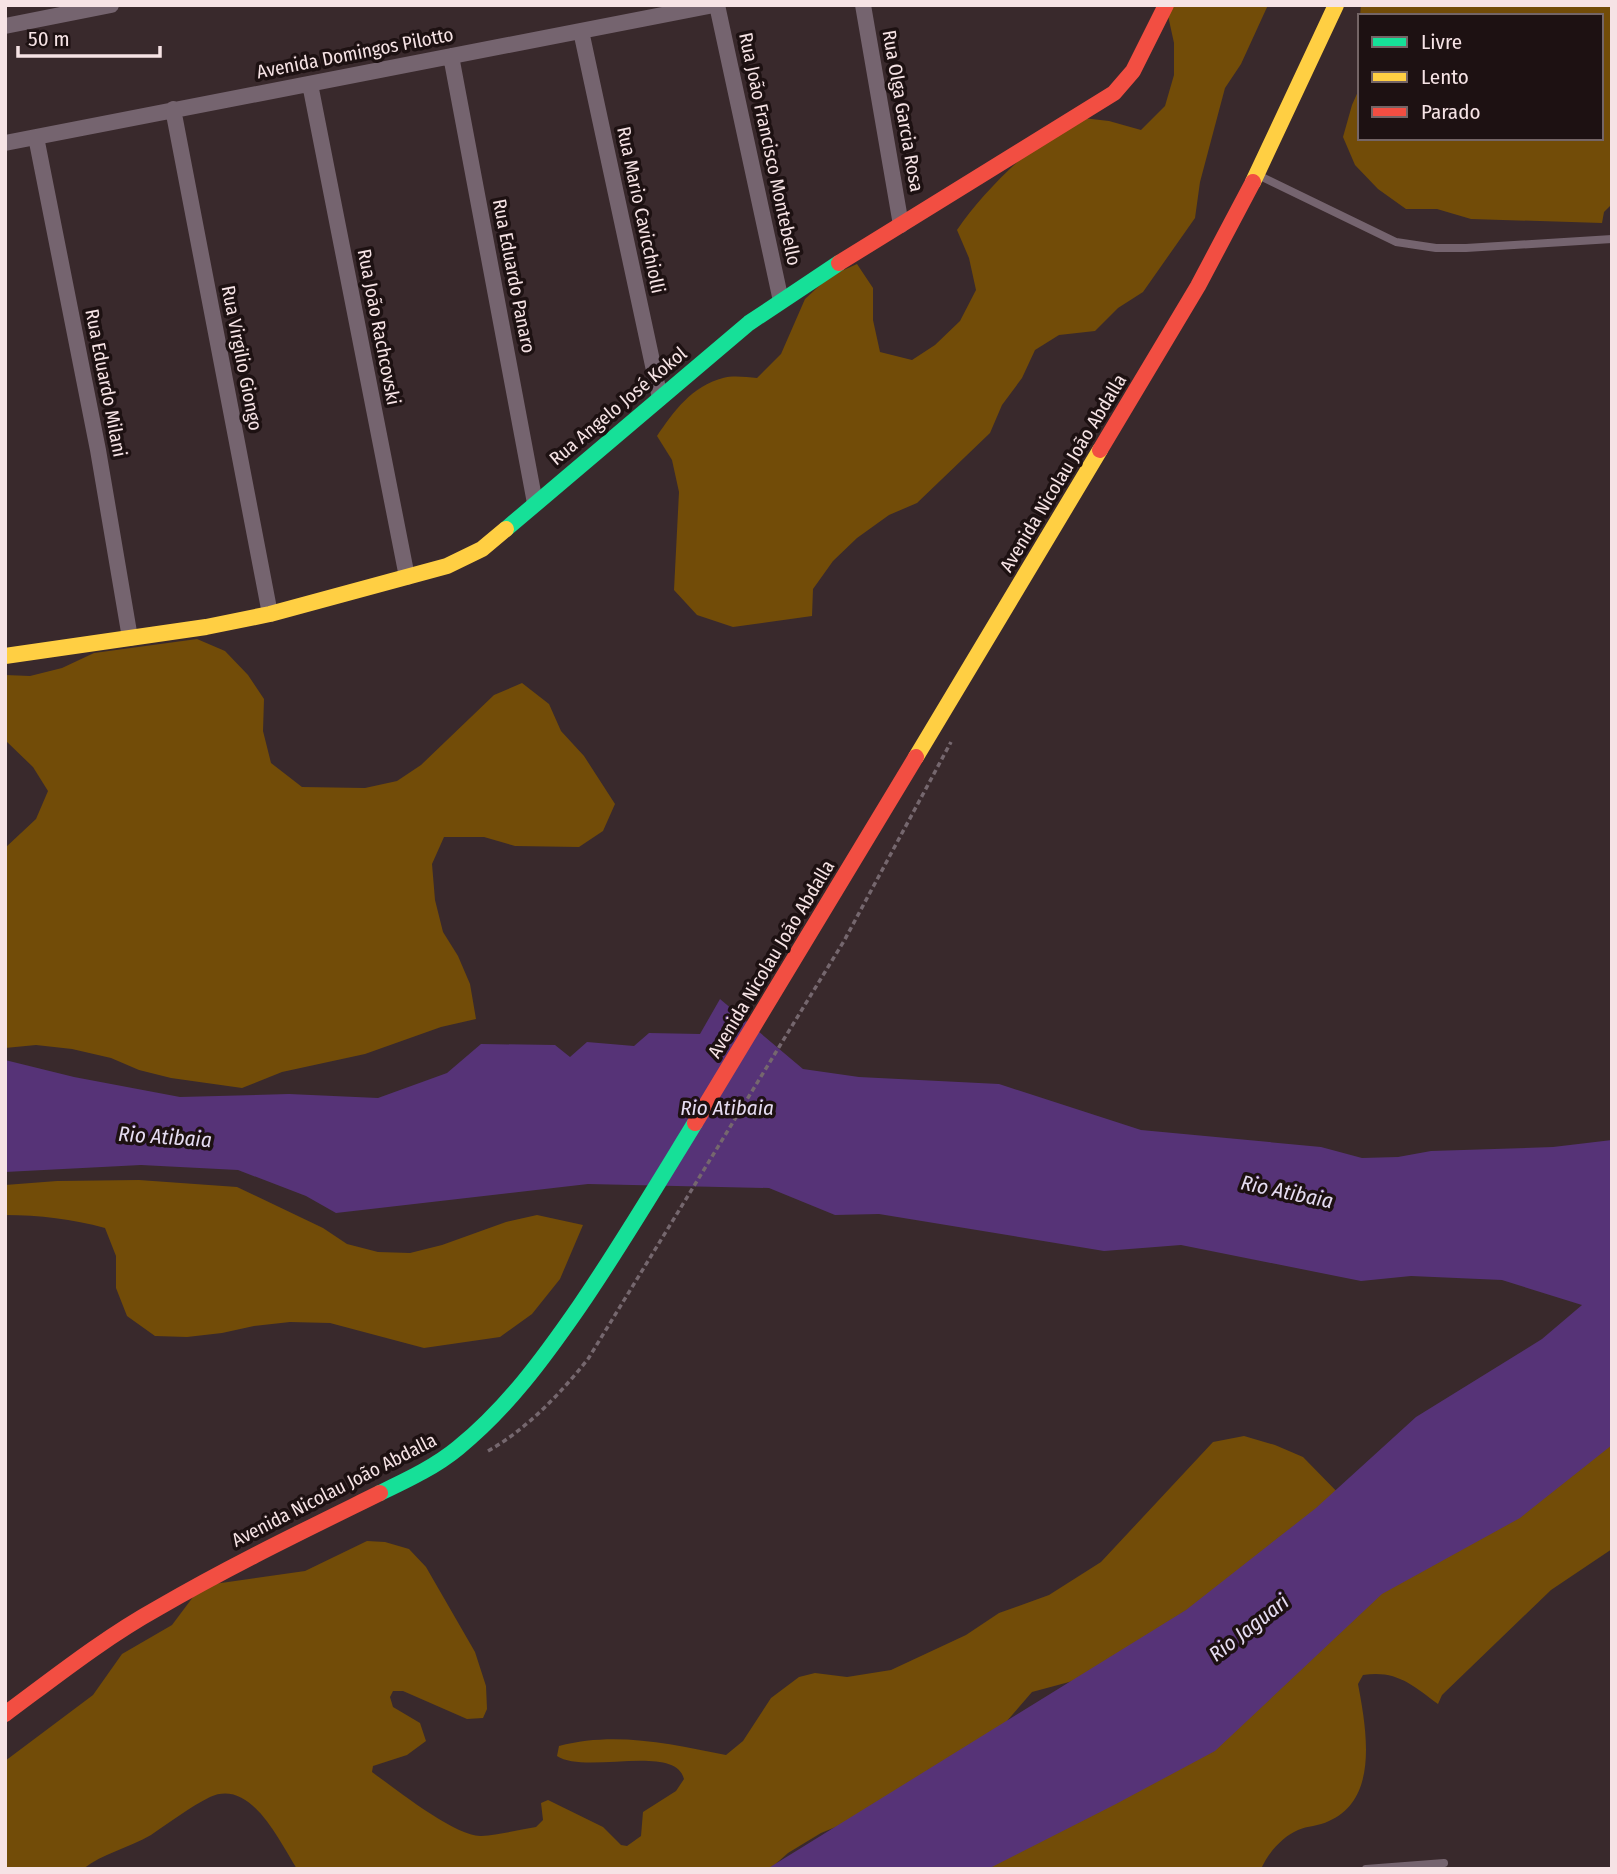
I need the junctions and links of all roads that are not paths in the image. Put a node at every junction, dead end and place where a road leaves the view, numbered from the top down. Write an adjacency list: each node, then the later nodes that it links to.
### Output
1 (111, 5): 6 (street)
2 (715, 5): 7 (street, Avenida Domingos Pilotto); 16 (street, Rua João Francisco Montebello)
3 (863, 5): 14 (street, Rua Olga Garcia Rosa)
4 (1166, 5): 14 (main road, Rua Angelo José Kokol)
5 (1336, 5): 13 (main road, Avenida Nicolau João Abdalla)
6 (5, 26)
7 (581, 32): 8 (street, Avenida Domingos Pilotto); 17 (street, Rua Mario Cavicchiolli)
8 (451, 56): 9 (street, Avenida Domingos Pilotto); 18 (street, Rua Eduardo Panaro)
9 (310, 84): 10 (street, Avenida Domingos Pilotto); 19 (street, Rua João Rachcovski)
10 (173, 109): 11 (street, Avenida Domingos Pilotto); 20 (street, Rua Virgilio Giongo)
11 (36, 136): 12 (street, Avenida Domingos Pilotto); 21 (street, Rua Eduardo Milani)
12 (5, 143)
13 (1257, 175): 15 (lane); 23 (main road, Avenida Nicolau João Abdalla)
14 (901, 225): 16 (main road, Rua Angelo José Kokol)
15 (1612, 239)
16 (781, 302): 17 (main road, Rua Angelo José Kokol)
17 (660, 398): 18 (main road, Rua Angelo José Kokol)
18 (535, 503): 19 (main road, Rua Angelo José Kokol)
19 (407, 577): 20 (main road, Rua Angelo José Kokol)
20 (270, 614): 21 (main road, Rua Angelo José Kokol)
21 (130, 638): 22 (main road, Rua Angelo José Kokol)
22 (5, 656)
23 (5, 1714)
24 (1444, 1863): 25 (lane)
25 (1366, 1869)

